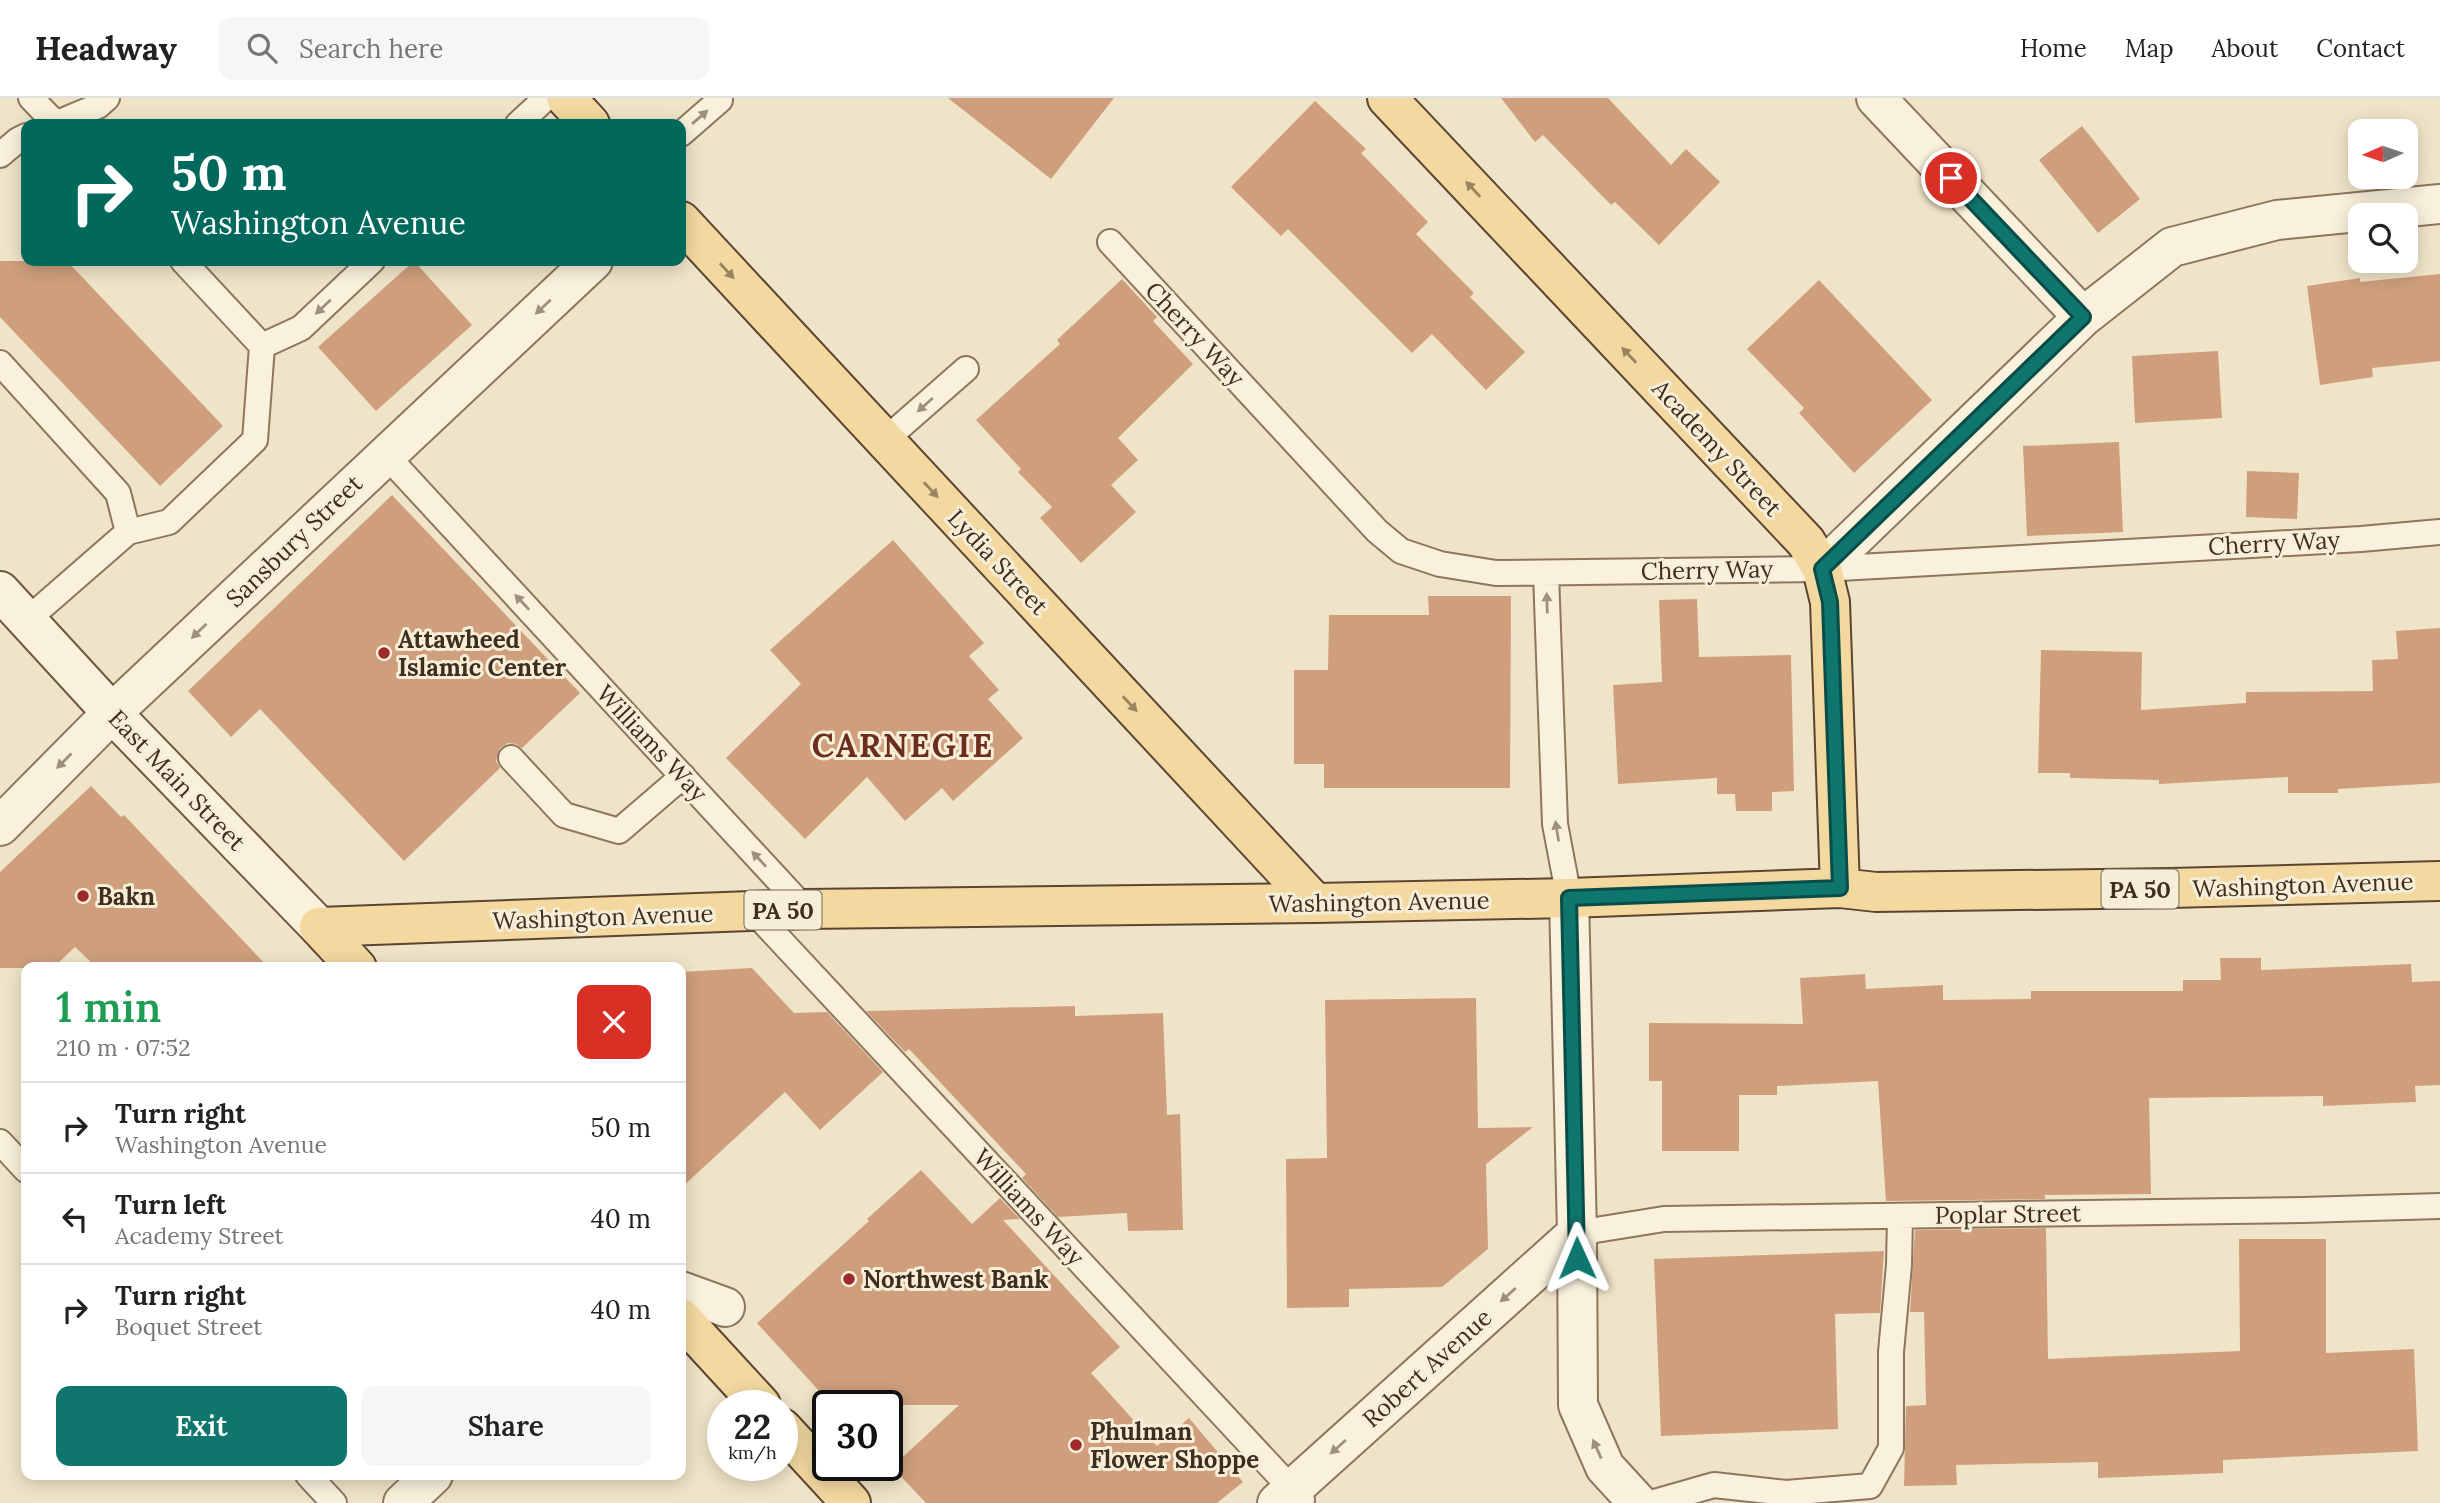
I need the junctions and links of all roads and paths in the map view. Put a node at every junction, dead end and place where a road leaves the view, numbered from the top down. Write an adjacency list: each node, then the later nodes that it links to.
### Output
1 (31, 98): 8 (lane)
2 (107, 98): 9 (lane)
3 (546, 98): 10 (lane)
4 (566, 98): 11 (main road)
5 (1387, 98): 29 (main road, Academy Street, one-way to 5)
6 (1876, 98): 21 (street)
7 (720, 100): 12 (lane, one-way to 7)
8 (50, 119)
9 (67, 119)
10 (523, 119)
11 (585, 119)
12 (686, 130)
13 (21, 138): 14 (lane)
14 (0, 155)
15 (2440, 204): 21 (street)
16 (686, 226): 25 (main road, Lydia Street, one-way to 25)
17 (1110, 242): 30 (lane, Cherry Way)
18 (188, 266): 22 (lane)
19 (367, 266): 22 (lane, one-way to 22)
20 (588, 266): 26 (street, Sansbury Street, one-way to 26)
21 (2083, 317): 29 (street)
22 (262, 346): 27 (lane)
23 (0, 363): 27 (lane)
24 (965, 369): 25 (lane, one-way to 25)
25 (885, 440): 40 (main road, Lydia Street, one-way to 40)
26 (385, 454): 33 (street, Sansbury Street, one-way to 33); 35 (lane, Williams Way, one-way to 26)
27 (128, 532): 32 (lane)
28 (2440, 532): 29 (lane, Cherry Way)
29 (1822, 569): 30 (lane, Cherry Way); 38 (main road, Academy Street)
30 (1546, 573): 39 (lane, one-way to 30)
31 (0, 591): 32 (street, East Main Street)
32 (27, 620): 33 (street, East Main Street)
33 (112, 713): 36 (street, Sansbury Street, one-way to 36); 43 (street, East Main Street)
34 (511, 758): 35 (lane)
35 (683, 776): 41 (lane, Williams Way, one-way to 35)
36 (0, 825)
37 (2440, 881): 38 (main road, Washington Avenue / PA 50)
38 (1840, 888): 39 (main road, Washington Avenue / PA 50)
39 (1569, 898): 40 (main road, Washington Avenue / PA 50); 49 (street)
40 (1315, 903): 41 (main road, Washington Avenue / PA 50)
41 (805, 909): 42 (main road, Washington Avenue / PA 50)
42 (754, 912): 43 (main road, Washington Avenue / PA 50); 58 (lane, Williams Way)
43 (319, 927): 44 (main road, East Main Street)
44 (351, 962)
45 (0, 1142): 46 (lane)
46 (21, 1165)
47 (2440, 1206): 48 (lane, Poplar Street)
48 (1900, 1216): 49 (lane, Poplar Street); 57 (lane)
49 (1577, 1233): 58 (street, Robert Avenue, one-way to 58); 62 (street, one-way to 49)
50 (686, 1293): 51 (street)
51 (725, 1307)
52 (686, 1323): 53 (main road)
53 (747, 1390)
54 (798, 1445): 61 (main road)
55 (313, 1480): 59 (lane)
56 (428, 1480): 60 (street)
57 (1871, 1495): 63 (lane)
58 (1291, 1498)
59 (334, 1503)
60 (403, 1503)
61 (851, 1503)
62 (1638, 1503)
63 (1651, 1503)

